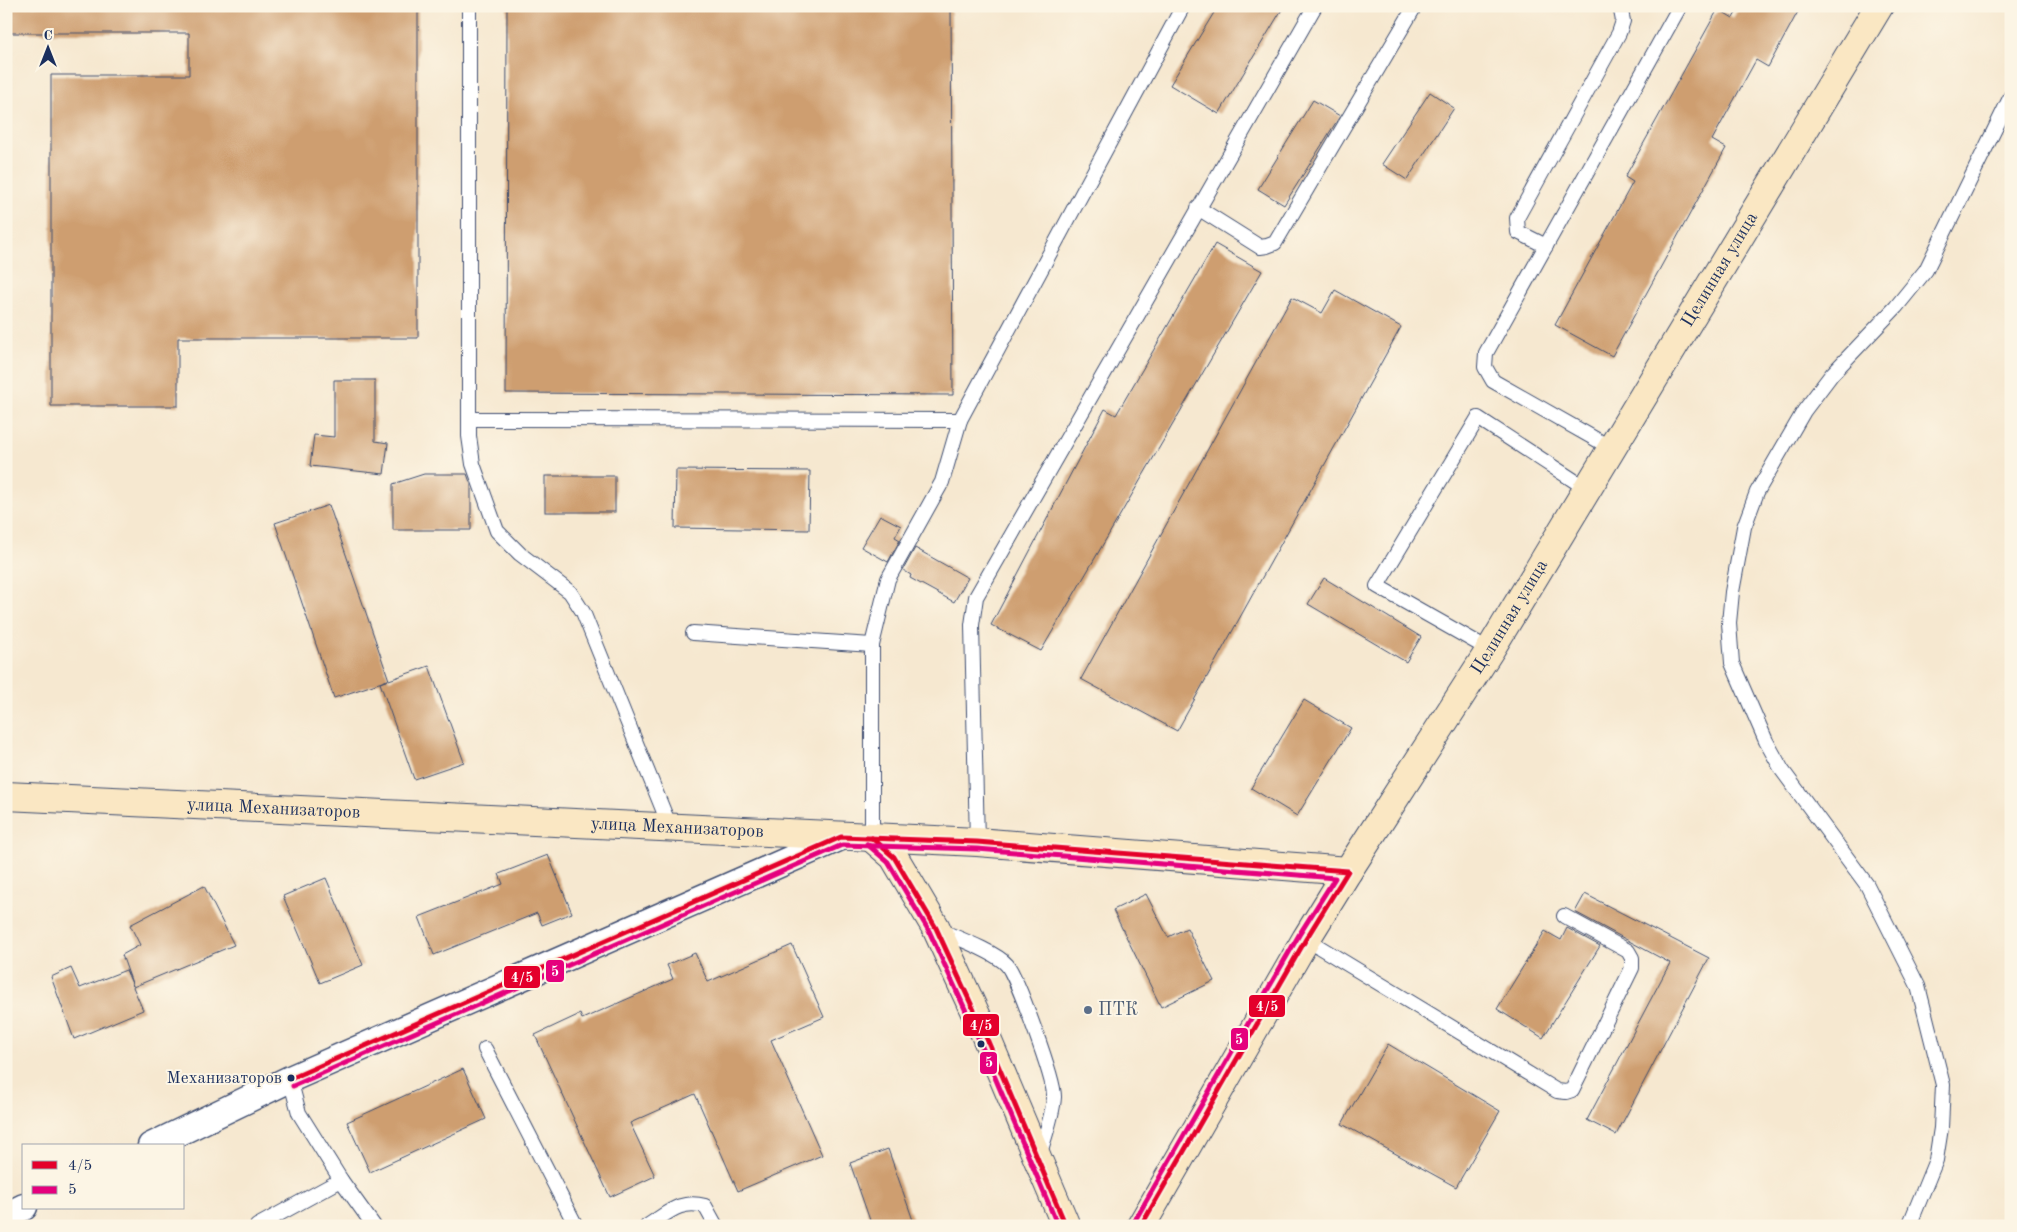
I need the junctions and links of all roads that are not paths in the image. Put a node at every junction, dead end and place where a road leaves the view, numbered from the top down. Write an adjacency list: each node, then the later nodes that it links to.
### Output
1 (469, 6): 11 (lane)
2 (1182, 6): 12 (lane)
3 (1315, 6): 9 (lane)
4 (1415, 6): 9 (lane)
5 (1620, 6): 10 (lane)
6 (1680, 6): 10 (lane)
7 (1879, 6): 13 (street, Целинная улица)
8 (2011, 96): 41 (lane)
9 (1198, 208): 22 (lane)
10 (1546, 246): 13 (lane)
11 (469, 419): 12 (lane); 19 (lane)
12 (960, 420): 16 (lane)
13 (1612, 448): 14 (street, Целинная улица)
14 (1587, 489): 17 (street, Целинная улица); 17 (lane)
15 (693, 632): 16 (lane)
16 (872, 645): 21 (lane)
17 (1490, 650): 23 (street, Целинная улица)
18 (6, 796): 19 (street, улица Механизаторов)
19 (670, 827): 20 (street, улица Механизаторов)
20 (841, 837): 21 (street, улица Механизаторов); 28 (street)
21 (872, 838): 22 (street, улица Механизаторов); 25 (street)
22 (977, 842): 23 (street, улица Механизаторов)
23 (1348, 871): 26 (street, Целинная улица)
24 (1564, 916): 26 (lane)
25 (936, 928): 30 (street); 30 (lane)
26 (1306, 939): 40 (street, Целинная улица)
27 (485, 1049): 36 (lane)
28 (290, 1079): 29 (street); 31 (lane)
29 (155, 1144)
30 (1038, 1160): 39 (street)
31 (341, 1180): 34 (lane); 35 (lane)
32 (22, 1208): 33 (street)
33 (6, 1216)
34 (257, 1226)
35 (374, 1226)
36 (576, 1226)
37 (646, 1226): 38 (lane)
38 (716, 1226)
39 (1066, 1226)
40 (1141, 1226)
41 (1909, 1226)

